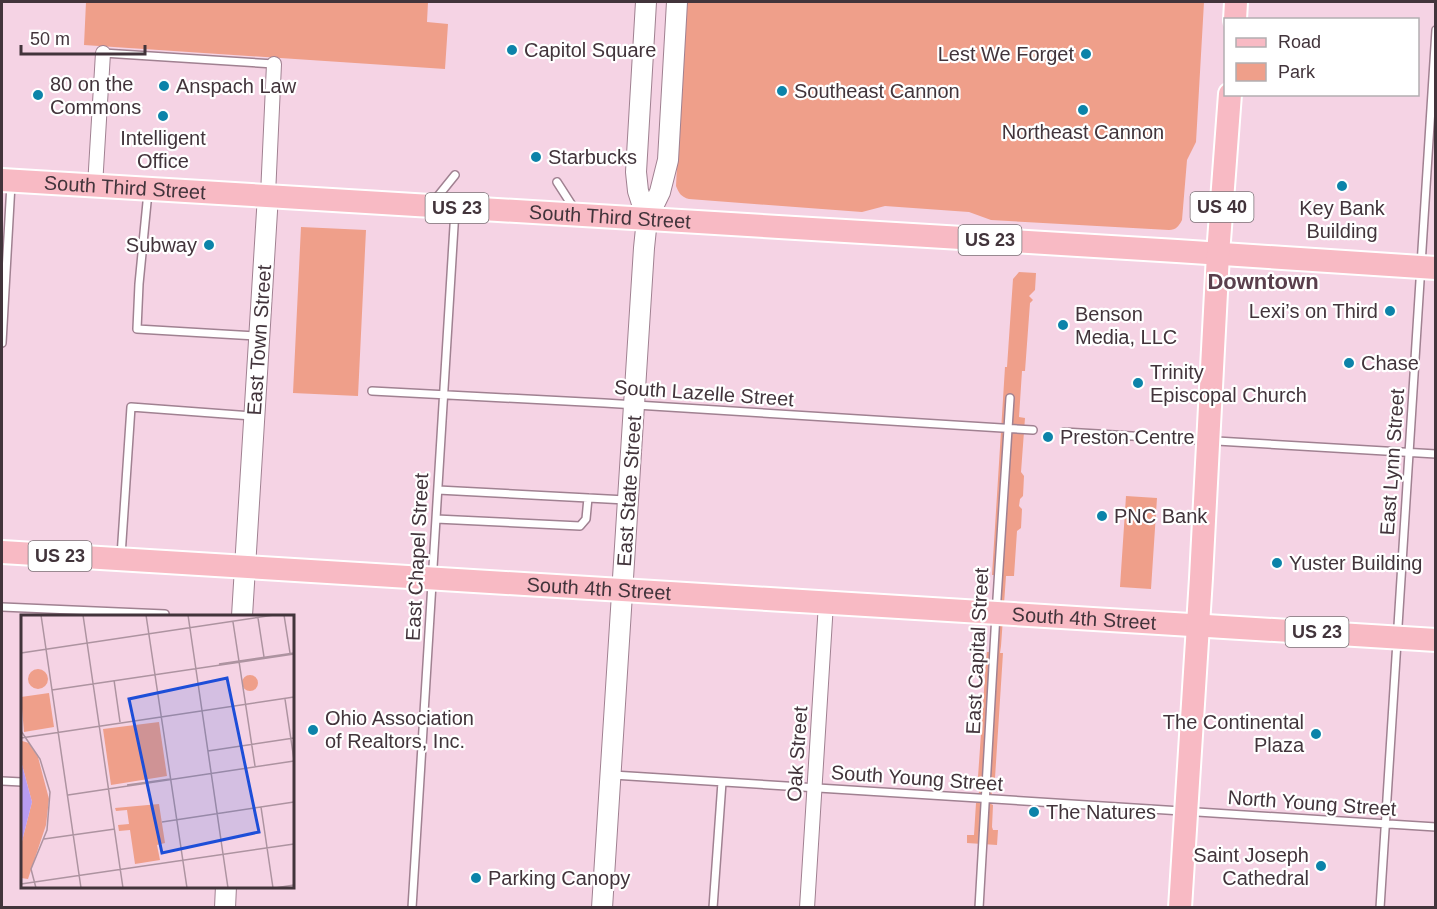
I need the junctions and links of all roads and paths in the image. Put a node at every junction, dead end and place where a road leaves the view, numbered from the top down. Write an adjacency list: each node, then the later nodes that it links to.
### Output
1 (646, 2): 18 (street, East State Street)
2 (677, 2): 18 (street, East State Street)
3 (1236, 2): 4 (main road)
4 (1235, 18)
5 (1436, 30): 20 (lane, East Lynn Street)
6 (103, 53): 7 (lane); 12 (street)
7 (273, 64): 14 (street, East Town Street)
8 (1230, 96): 19 (main road, US 40)
9 (455, 175): 15 (lane)
10 (6, 180): 12 (main road, South Third Street / US 23); 22 (lane)
11 (557, 182): 17 (lane)
12 (95, 186): 13 (main road, South Third Street / US 23)
13 (148, 189): 14 (main road, South Third Street / US 23); 21 (lane)
14 (268, 195): 15 (main road, South Third Street / US 23); 21 (street, East Town Street)
15 (430, 206): 16 (main road, South Third Street / US 23)
16 (456, 208): 17 (main road, South Third Street / US 23); 24 (lane, East Chapel Street)
17 (578, 215): 18 (main road, South Third Street / US 23)
18 (647, 219): 19 (main road, South Third Street / US 23); 26 (street, East State Street)
19 (1218, 254): 20 (main road, US 23); 31 (main road, US 40)
20 (1428, 267): 32 (lane, East Lynn Street)
21 (260, 336): 27 (street, East Town Street)
22 (2, 343)
23 (372, 391): 24 (lane, South Lazelle Street)
24 (443, 395): 26 (lane, South Lazelle Street); 34 (lane, East Chapel Street)
25 (1010, 398): 28 (lane, East Capital Street)
26 (634, 405): 28 (lane, South Lazelle Street); 36 (street, East State Street)
27 (255, 416): 39 (lane); 40 (street, East Town Street)
28 (1008, 428): 29 (lane, South Lazelle Street); 45 (lane, East Capital Street)
29 (1033, 430)
30 (1064, 432): 31 (lane)
31 (1209, 440): 32 (lane); 48 (main road, US 40)
32 (1409, 452): 33 (lane); 49 (lane, East Lynn Street)
33 (1436, 454)
34 (438, 490): 35 (lane); 37 (lane, East Chapel Street)
35 (588, 498): 36 (lane); 37 (lane)
36 (628, 500): 42 (street, East State Street)
37 (436, 519): 41 (lane, East Chapel Street)
38 (2, 552): 39 (main road, South 4th Street / US 23)
39 (121, 559): 40 (main road, South 4th Street / US 23)
40 (245, 567): 41 (main road, South 4th Street / US 23); 47 (street, East Town Street)
41 (433, 579): 42 (main road, South 4th Street / US 23); 62 (lane, East Chapel Street)
42 (622, 591): 43 (main road, South 4th Street / US 23); 51 (street, East State Street)
43 (826, 603): 45 (main road, South 4th Street / US 23); 55 (street, Oak Street)
44 (2, 607): 46 (lane)
45 (996, 614): 48 (main road, South 4th Street / US 23); 56 (lane, East Capital Street)
46 (165, 615)
47 (242, 615)
48 (1198, 626): 49 (main road, US 23); 57 (main road, US 40)
49 (1397, 638): 50 (main road, US 23); 58 (lane, East Lynn Street)
50 (1436, 640)
51 (610, 775): 54 (lane, South Young Street); 63 (street, East State Street)
52 (2, 781): 53 (lane)
53 (21, 782)
54 (722, 782): 55 (lane, South Young Street); 64 (lane)
55 (814, 788): 56 (lane, South Young Street); 65 (street, Oak Street)
56 (985, 799): 57 (lane, South Young Street); 66 (lane, East Capital Street)
57 (1186, 812): 58 (lane, North Young Street); 67 (main road, US 40)
58 (1385, 824): 59 (lane, North Young Street); 68 (lane, East Lynn Street)
59 (1436, 827)
60 (226, 888): 61 (street)
61 (225, 908)
62 (412, 908)
63 (602, 908)
64 (713, 908)
65 (807, 908)
66 (979, 908)
67 (1180, 908)
68 (1380, 908)

